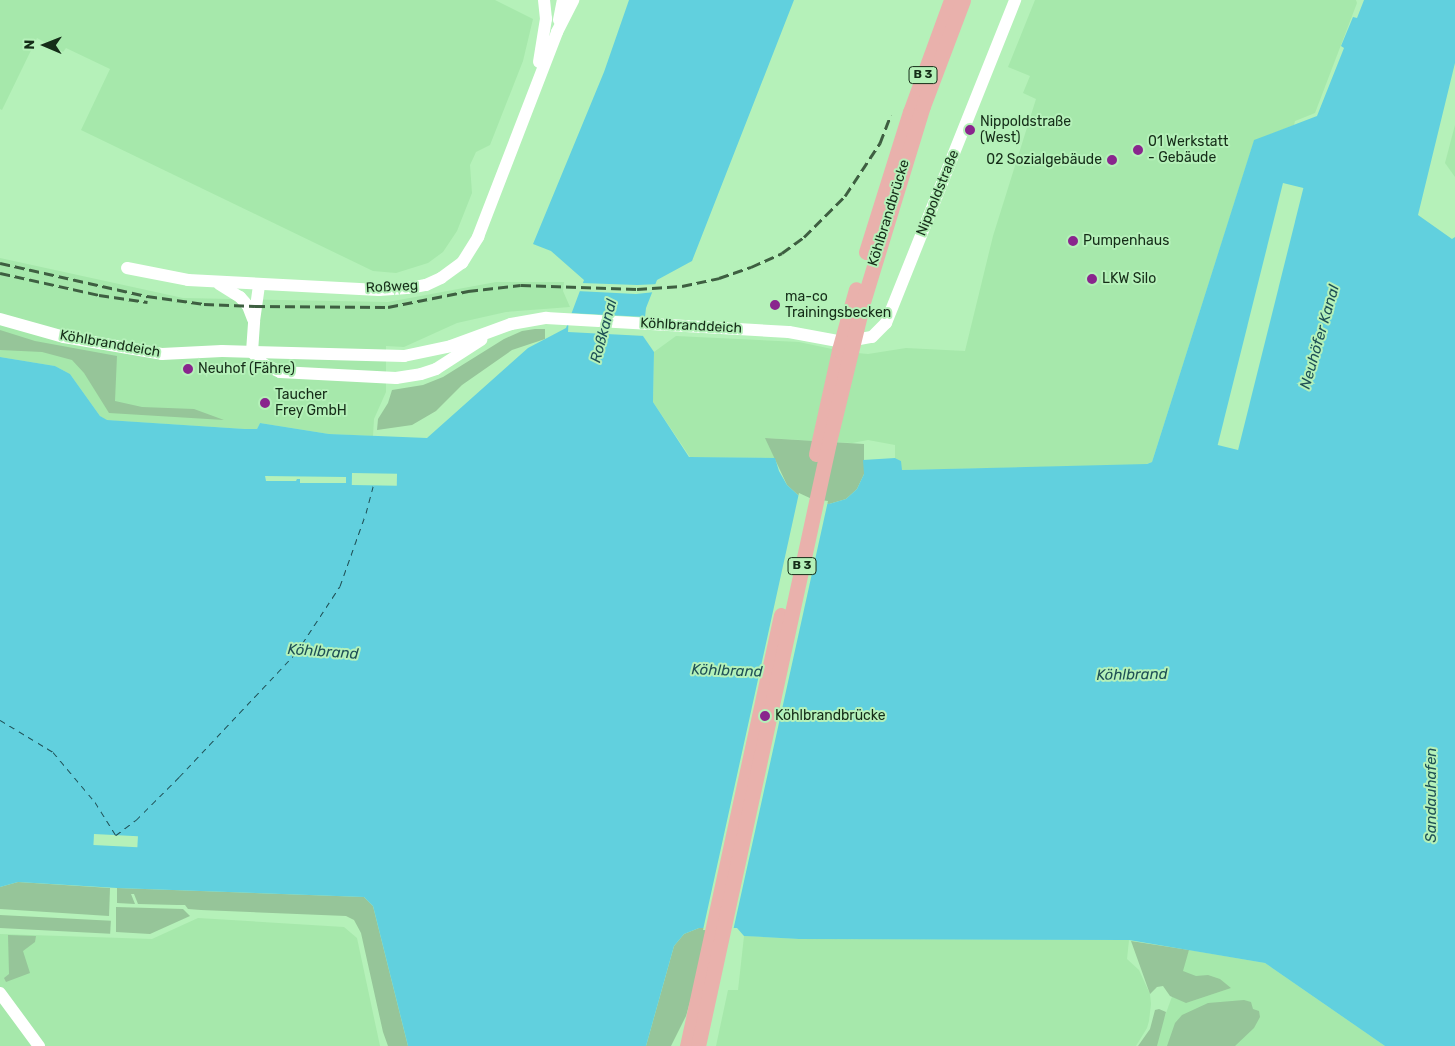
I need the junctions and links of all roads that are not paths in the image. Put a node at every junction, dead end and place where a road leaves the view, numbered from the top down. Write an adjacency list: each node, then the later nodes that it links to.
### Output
1 (544, 0): 8 (street, Roßweg)
2 (563, 0): 7 (street, Roßweg)
3 (573, 0): 7 (street, Roßweg)
4 (951, 0): 19 (main road, Köhlbrandbrücke / B 3)
5 (963, 0): 20 (main road, Köhlbrandbrücke / B 3)
6 (1015, 0): 15 (street, Nippoldstraße)
7 (557, 32): 8 (street, Roßweg)
8 (532, 94): 11 (street, Roßweg)
9 (127, 268): 10 (street, Roßweg)
10 (215, 282): 11 (street, Roßweg); 13 (street)
11 (259, 284): 13 (street)
12 (0, 319): 16 (street, Köhlbranddeich)
13 (254, 321): 16 (street)
14 (497, 329): 15 (street, Köhlbranddeich); 16 (street, Köhlbranddeich); 16 (street, Köhlbranddeich)
15 (881, 330)
16 (252, 352)
17 (0, 993): 18 (street)
18 (39, 1046)
19 (687, 1046)
20 (698, 1046)

